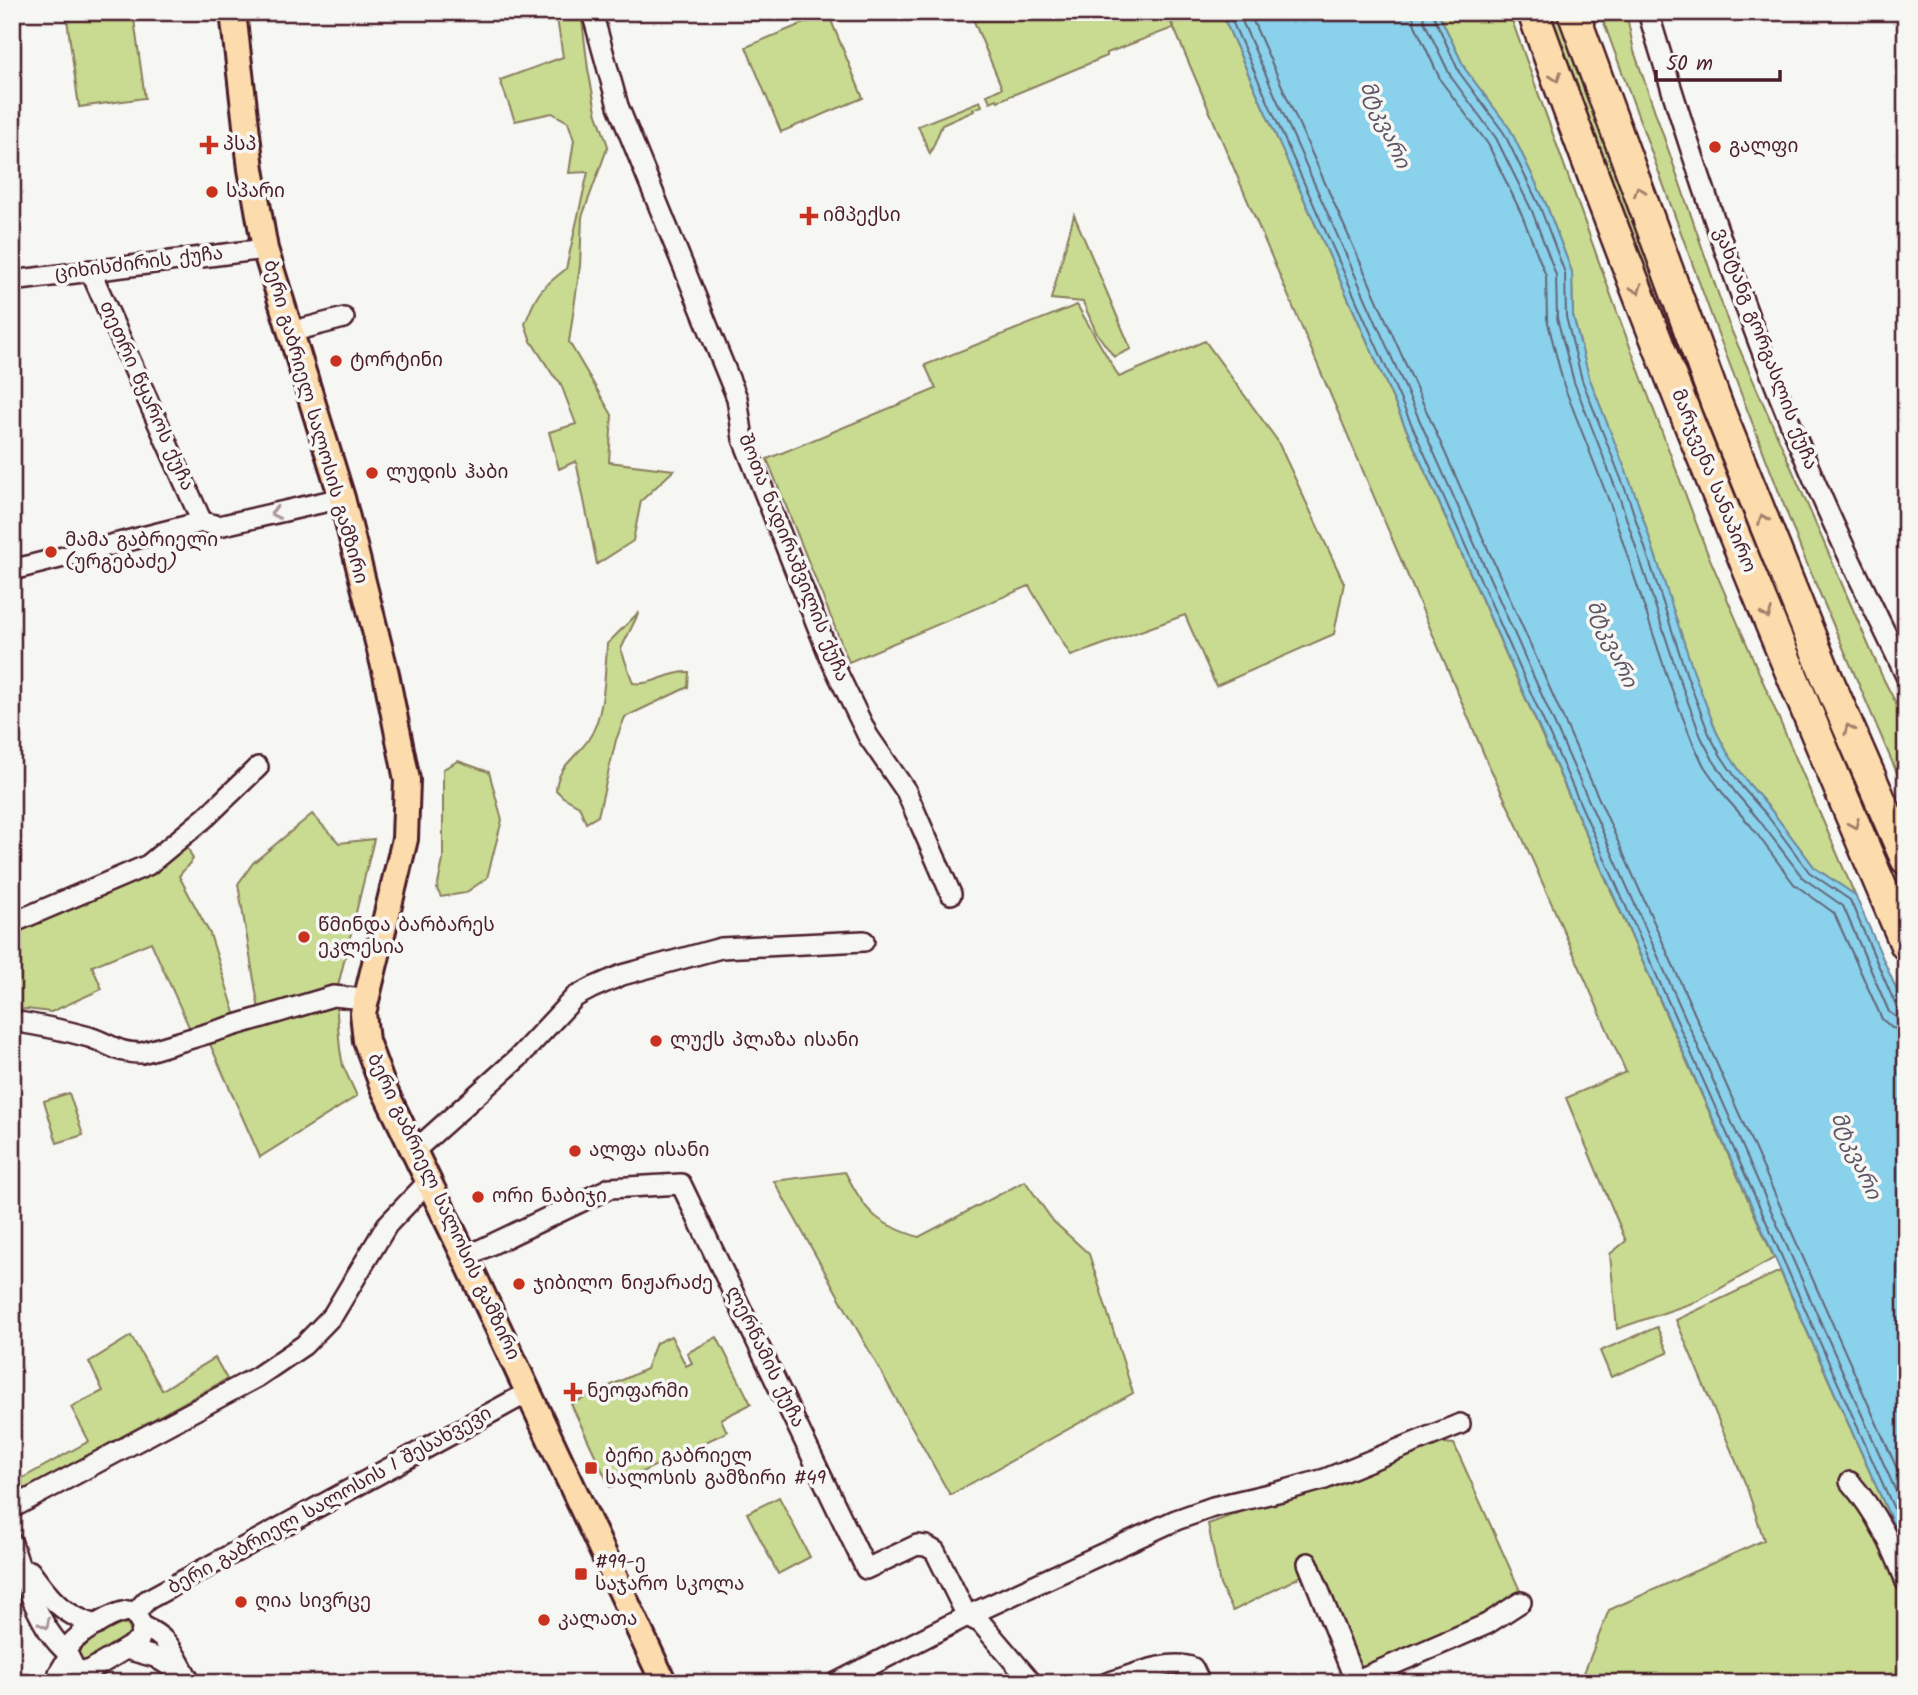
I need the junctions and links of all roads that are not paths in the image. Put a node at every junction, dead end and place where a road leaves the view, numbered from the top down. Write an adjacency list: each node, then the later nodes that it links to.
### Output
1 (233, 12): 6 (main road, ბერი გაბრიელ სალოსის გამზირი)
2 (592, 12): 17 (street, შოთა ნადირაშვილის ქუჩა)
3 (1533, 12): 20 (highway, მარჯვენა სანაპირო, one-way to 20)
4 (1573, 12): 16 (highway, მარჯვენა სანაპირო, one-way to 4)
5 (1648, 12): 14 (street, ვახტანგ გორგასლის ქუჩა)
6 (265, 249): 7 (street, ციხისძირის ქუჩა); 10 (main road, ბერი გაბრიელ სალოსის გამზირი)
7 (90, 270): 8 (street, ციხისძირის ქუჩა); 12 (street, თეთრი წყაროს ქუჩა)
8 (12, 281)
9 (344, 318): 10 (street)
10 (290, 332): 11 (main road, ბერი გაბრიელ სალოსის გამზირი)
11 (342, 498): 12 (street, one-way to 12); 21 (main road, ბერი გაბრიელ სალოსის გამზირი)
12 (202, 522): 13 (street)
13 (12, 570)
14 (1906, 676)
15 (258, 767): 18 (street)
16 (1906, 859)
17 (951, 894)
18 (12, 923)
19 (864, 941): 23 (street)
20 (1906, 945)
21 (365, 999): 22 (street); 23 (main road, ბერი გაბრიელ სალოსის გამზირი)
22 (12, 1021)
23 (414, 1152): 24 (main road, ბერი გაბრიელ სალოსის გამზირი)
24 (428, 1182): 25 (main road, ბერი გაბრიელ სალოსის გამზირი); 29 (street)
25 (465, 1257): 26 (main road, ბერი გაბრიელ სალოსის გამზირი); 34 (street, ლერწამის ქუჩა)
26 (529, 1392): 35 (street, ბერი გაბრიელ სალოსის I შესახვევი); 44 (main road, ბერი გაბრიელ სალოსის გამზირი)
27 (1460, 1424): 34 (street)
28 (1850, 1482): 32 (street)
29 (12, 1508)
30 (13, 1545): 36 (street); 38 (street, one-way to 38)
31 (1308, 1563): 42 (street)
32 (1906, 1582)
33 (1521, 1602): 42 (street)
34 (967, 1616): 39 (street); 46 (street)
35 (139, 1620): 36 (street); 37 (street); 41 (street)
36 (96, 1625): 38 (street)
37 (126, 1649): 40 (street); 41 (street)
38 (67, 1654): 40 (street); 43 (street)
39 (865, 1676): 45 (street)
40 (84, 1677)
41 (189, 1680)
42 (1356, 1682)
43 (57, 1683)
44 (664, 1683)
45 (835, 1683)
46 (1032, 1683)
47 (1107, 1683): 48 (street)
48 (1200, 1683)

